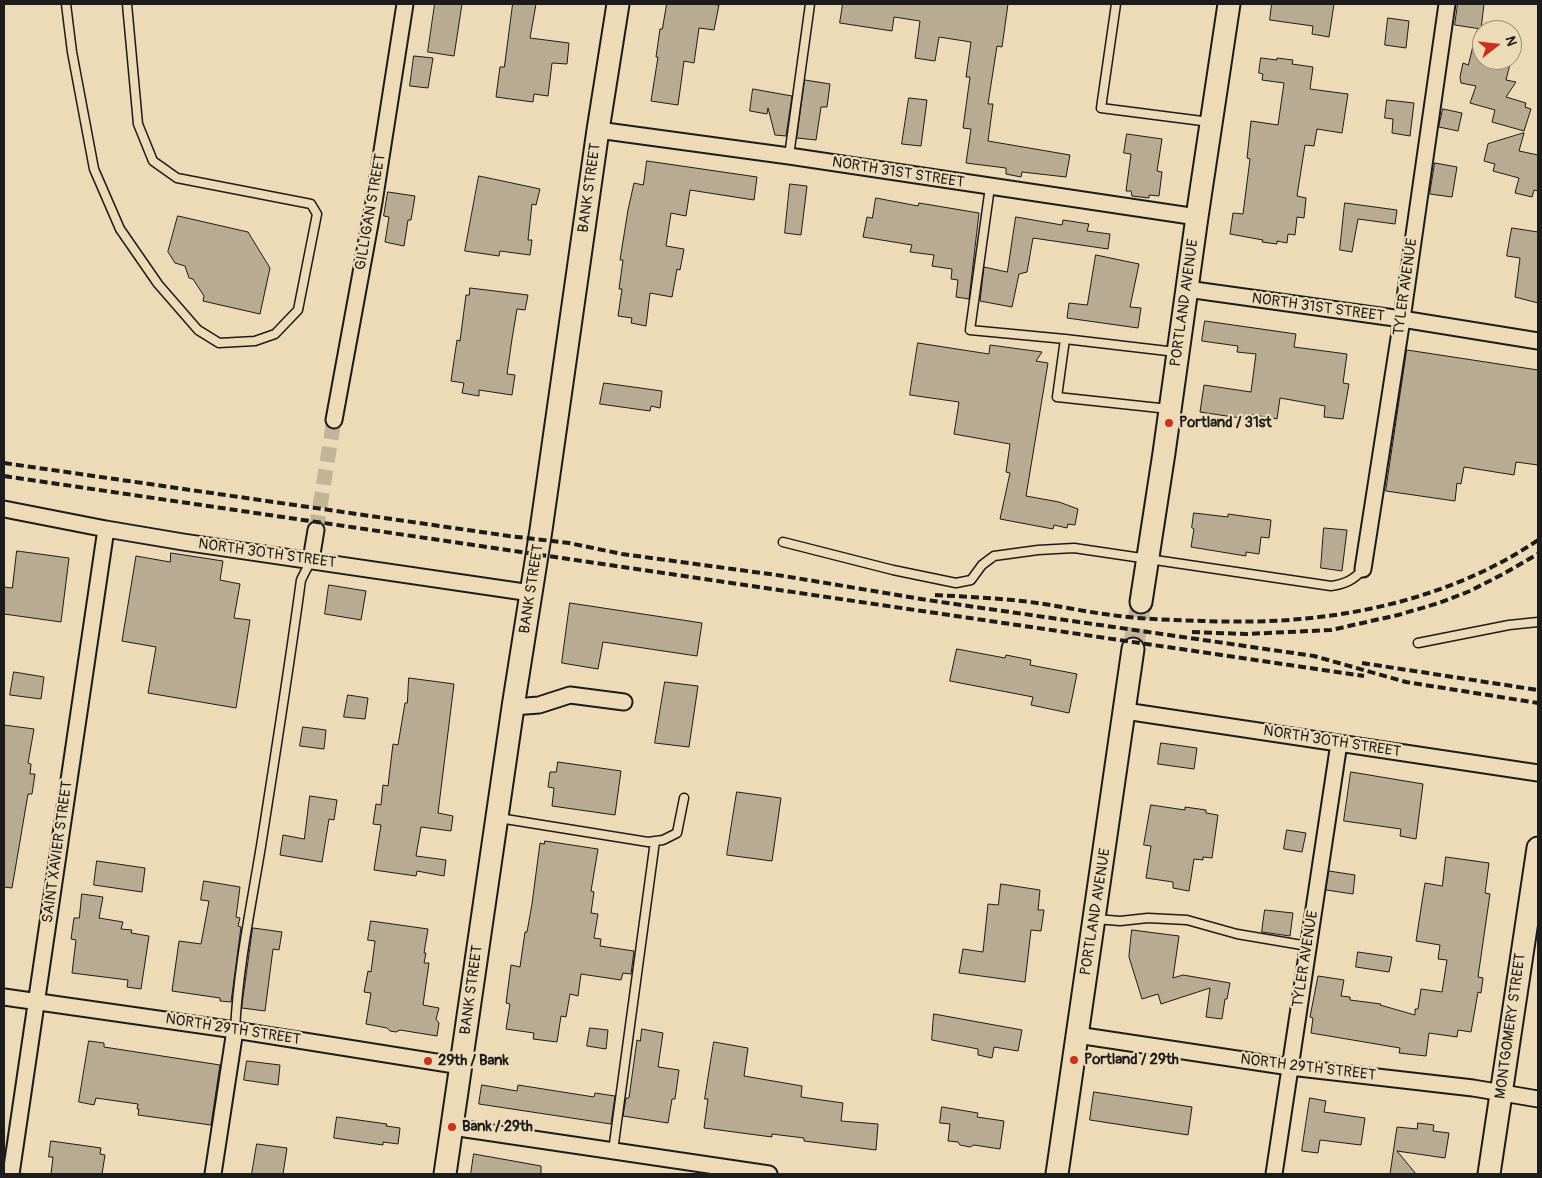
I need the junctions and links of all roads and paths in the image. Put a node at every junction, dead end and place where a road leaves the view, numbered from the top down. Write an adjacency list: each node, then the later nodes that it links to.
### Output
1 (66, 4): 2 (lane)
2 (127, 4)
3 (405, 4): 20 (street, GILLIGAN STREET)
4 (618, 4): 10 (street, BANK STREET)
5 (810, 4): 11 (lane)
6 (1116, 4): 9 (lane)
7 (1230, 4): 9 (street, PORTLAND AVENUE)
8 (1447, 4): 15 (street, TYLER AVENUE)
9 (1212, 123): 13 (street, PORTLAND AVENUE)
10 (598, 130): 11 (street, NORTH 31ST STREET); 28 (street, BANK STREET)
11 (789, 156): 12 (street, NORTH 31ST STREET)
12 (990, 187): 13 (street, NORTH 31ST STREET); 16 (lane)
13 (1196, 218): 14 (street, PORTLAND AVENUE)
14 (1186, 289): 15 (street, NORTH 31ST STREET); 18 (street, PORTLAND AVENUE)
15 (1402, 319): 17 (street, NORTH 31ST STREET); 27 (street, TYLER AVENUE)
16 (1065, 339): 18 (lane); 19 (lane)
17 (1538, 341)
18 (1178, 352): 19 (street, PORTLAND AVENUE)
19 (1170, 409): 25 (street, PORTLAND AVENUE)
20 (334, 420)
21 (4, 509): 22 (street, NORTH 30TH STREET)
22 (106, 529): 26 (street, NORTH 30TH STREET); 45 (street, SAINT XAVIER STREET)
23 (316, 530): 26 (street)
24 (783, 542): 25 (lane)
25 (1148, 558): 27 (lane); 29 (street, PORTLAND AVENUE)
26 (310, 560): 28 (street, NORTH 30TH STREET); 46 (lane)
27 (1363, 569)
28 (531, 593): 34 (street, BANK STREET)
29 (1142, 602)
30 (1538, 622): 31 (lane)
31 (1418, 643)
32 (1133, 649): 35 (street, PORTLAND AVENUE)
33 (624, 702): 34 (street)
34 (513, 706): 39 (street, BANK STREET)
35 (1125, 711): 36 (street, NORTH 30TH STREET); 42 (street, PORTLAND AVENUE)
36 (1339, 743): 37 (street, NORTH 30TH STREET); 43 (street, TYLER AVENUE)
37 (1538, 773)
38 (684, 798): 40 (lane)
39 (497, 818): 40 (lane); 48 (street, BANK STREET)
40 (655, 841): 53 (lane)
41 (1538, 848): 50 (street, MONTGOMERY STREET)
42 (1094, 919): 43 (lane); 47 (street, PORTLAND AVENUE)
43 (1308, 946): 49 (street, TYLER AVENUE)
44 (4, 997): 45 (street, NORTH 29TH STREET)
45 (36, 1002): 46 (street, NORTH 29TH STREET); 55 (street, SAINT XAVIER STREET)
46 (236, 1030): 48 (street, NORTH 29TH STREET); 56 (street)
47 (1077, 1035): 49 (street, NORTH 29TH STREET); 59 (street, PORTLAND AVENUE)
48 (461, 1066): 52 (street, BANK STREET)
49 (1290, 1067): 50 (street, NORTH 29TH STREET); 60 (street, TYLER AVENUE)
50 (1502, 1092): 51 (street, NORTH 29TH STREET); 61 (street, MONTGOMERY STREET)
51 (1538, 1099)
52 (452, 1127): 53 (street); 57 (street, BANK STREET)
53 (613, 1151): 54 (street)
54 (751, 1173): 58 (street)
55 (11, 1174)
56 (213, 1174)
57 (445, 1174)
58 (769, 1174)
59 (1057, 1174)
60 (1274, 1174)
61 (1489, 1174)

